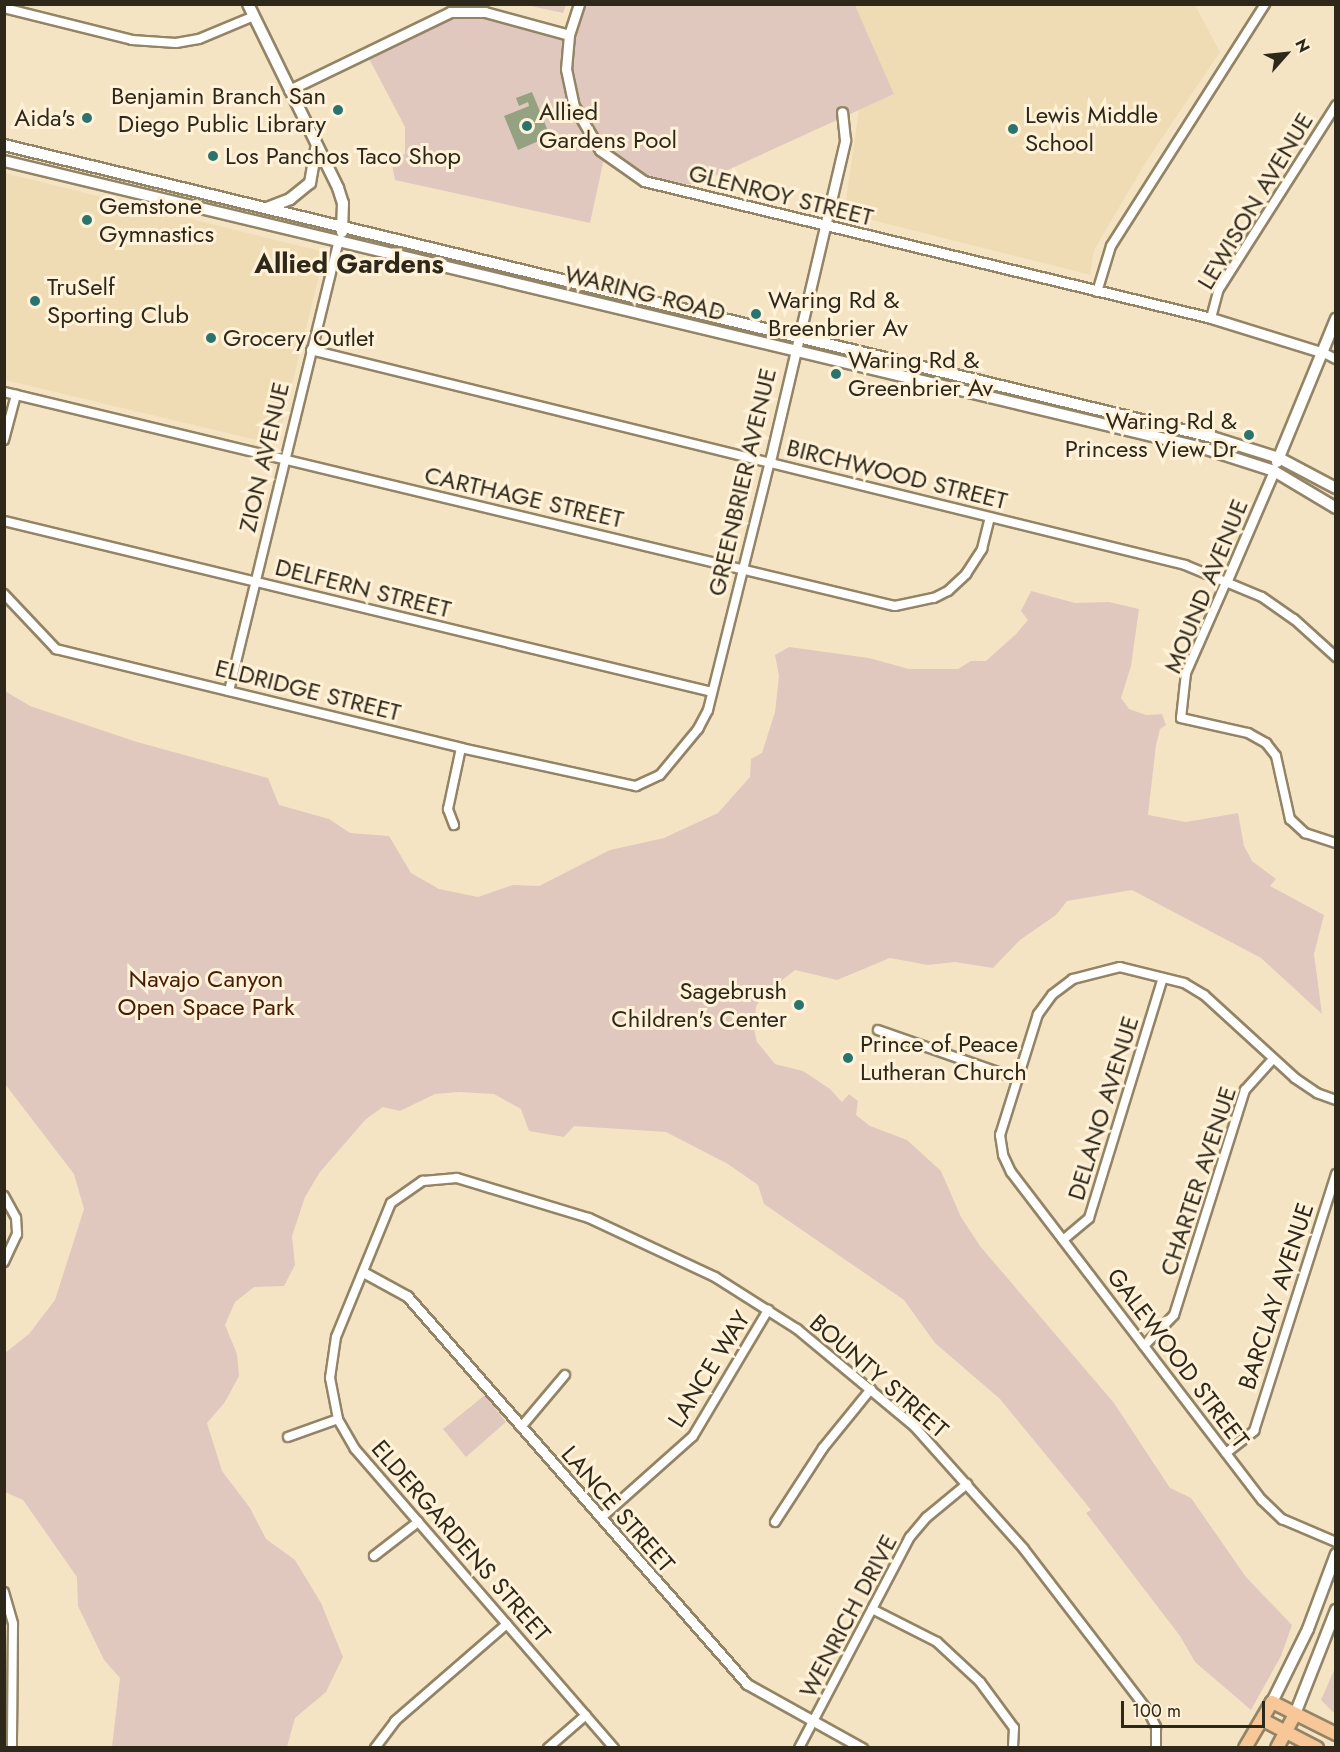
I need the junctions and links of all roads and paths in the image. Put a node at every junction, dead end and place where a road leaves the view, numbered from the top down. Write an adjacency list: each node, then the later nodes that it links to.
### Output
1 (248, 4): 5 (main road, ZION AVENUE)
2 (579, 4): 6 (street)
3 (1265, 4): 17 (street)
4 (4, 8): 5 (street)
5 (254, 16): 7 (main road, ZION AVENUE)
6 (569, 35): 7 (street); 14 (street, GLENROY STREET)
7 (289, 90): 10 (main road, ZION AVENUE)
8 (1335, 105): 18 (street, LEWISON AVENUE)
9 (842, 112): 14 (street, GREENBRIER AVENUE)
10 (316, 144): 13 (main road); 15 (main road, ZION AVENUE)
11 (4, 145): 13 (main road, WARING ROAD)
12 (4, 161): 16 (main road, WARING ROAD)
13 (267, 208): 15 (main road, WARING ROAD)
14 (824, 225): 17 (street, GLENROY STREET); 20 (street, GREENBRIER AVENUE)
15 (343, 227): 16 (main road, ZION AVENUE); 20 (main road, WARING ROAD)
16 (339, 241): 21 (street, ZION AVENUE); 22 (main road, WARING ROAD)
17 (1097, 292): 18 (street, GLENROY STREET)
18 (1211, 318): 23 (street, GLENROY STREET)
19 (1335, 319): 23 (main road)
20 (796, 337): 22 (street, GREENBRIER AVENUE); 28 (main road, WARING ROAD)
21 (311, 350): 29 (street, ZION AVENUE); 30 (street, BIRCHWOOD STREET)
22 (793, 351): 30 (street, GREENBRIER AVENUE); 31 (main road, WARING ROAD)
23 (1324, 353): 24 (street, GLENROY STREET); 28 (main road)
24 (1335, 359)
25 (4, 393): 26 (street, CARTHAGE STREET)
26 (16, 395): 27 (street); 29 (street, CARTHAGE STREET)
27 (4, 440)
28 (1279, 458): 31 (main road); 32 (main road, WARING ROAD)
29 (284, 460): 36 (street, CARTHAGE STREET); 38 (street, ZION AVENUE)
30 (770, 461): 34 (street, BIRCHWOOD STREET); 36 (street, GREENBRIER AVENUE)
31 (1274, 471): 33 (main road, WARING ROAD); 37 (street, MOUND AVENUE)
32 (1335, 488)
33 (1335, 508)
34 (990, 518): 36 (street, CARTHAGE STREET); 37 (street, BIRCHWOOD STREET)
35 (4, 521): 38 (street, DELFERN STREET)
36 (741, 569): 42 (street, GREENBRIER AVENUE)
37 (1227, 580): 40 (street); 46 (street, MOUND AVENUE)
38 (256, 582): 41 (street, ZION AVENUE); 42 (street, DELFERN STREET)
39 (4, 594): 41 (street, ELDRIDGE STREET)
40 (1335, 657)
41 (229, 690): 43 (street, ELDRIDGE STREET)
42 (712, 692): 44 (street, GREENBRIER AVENUE)
43 (461, 748): 44 (street, ELDRIDGE STREET); 45 (street)
44 (624, 786)
45 (454, 825)
46 (1335, 843)
47 (1163, 978): 49 (street); 50 (street, GALEWOOD STREET); 55 (street, DELANO AVENUE)
48 (878, 1030): 50 (street)
49 (1273, 1059): 51 (street); 59 (street, CHARTER AVENUE)
50 (1018, 1079): 55 (street, GALEWOOD STREET)
51 (1335, 1100)
52 (1335, 1174): 65 (street, BARCLAY AVENUE)
53 (458, 1178): 57 (street, ELDERGARDENS STREET); 58 (street, BOUNTY STREET)
54 (6, 1197): 56 (street)
55 (1063, 1239): 59 (street, GALEWOOD STREET)
56 (4, 1262)
57 (363, 1272): 62 (street, ELDERGARDENS STREET); 63 (street, LANCE STREET)
58 (768, 1310): 61 (street, BOUNTY STREET); 67 (street, LANCE WAY)
59 (1144, 1346): 65 (street, GALEWOOD STREET)
60 (565, 1375): 63 (street)
61 (871, 1389): 66 (street, BOUNTY STREET); 69 (street)
62 (338, 1419): 64 (street); 68 (street, ELDERGARDENS STREET)
63 (521, 1427): 67 (street, LANCE STREET)
64 (288, 1437)
65 (1226, 1453): 70 (street, GALEWOOD STREET)
66 (967, 1484): 74 (street, WENRICH DRIVE); 91 (street, BOUNTY STREET)
67 (602, 1518): 81 (street, LANCE STREET)
68 (418, 1522): 72 (street); 76 (street, ELDERGARDENS STREET)
69 (775, 1522)
70 (1335, 1542)
71 (1335, 1554): 77 (main road)
72 (374, 1556)
73 (4, 1592): 84 (street)
74 (872, 1609): 81 (street, WENRICH DRIVE); 90 (street)
75 (1335, 1610): 78 (main road)
76 (507, 1624): 79 (street, ELDERGARDENS STREET); 85 (street)
77 (1272, 1702): 78 (main road); 80 (main road)
78 (1295, 1714): 82 (main road); 83 (main road)
79 (586, 1715): 86 (street); 87 (street, ELDERGARDENS STREET)
80 (1263, 1720): 82 (main road); 92 (main road)
81 (814, 1722): 88 (street, WENRICH DRIVE); 89 (street, LANCE STREET)
82 (1286, 1732): 93 (main road); 94 (main road)
83 (1335, 1734)
84 (12, 1748)
85 (375, 1748)
86 (548, 1748)
87 (614, 1748)
88 (799, 1748)
89 (862, 1748)
90 (1013, 1748)
91 (1156, 1748)
92 (1245, 1748)
93 (1277, 1748)
94 (1317, 1748)

